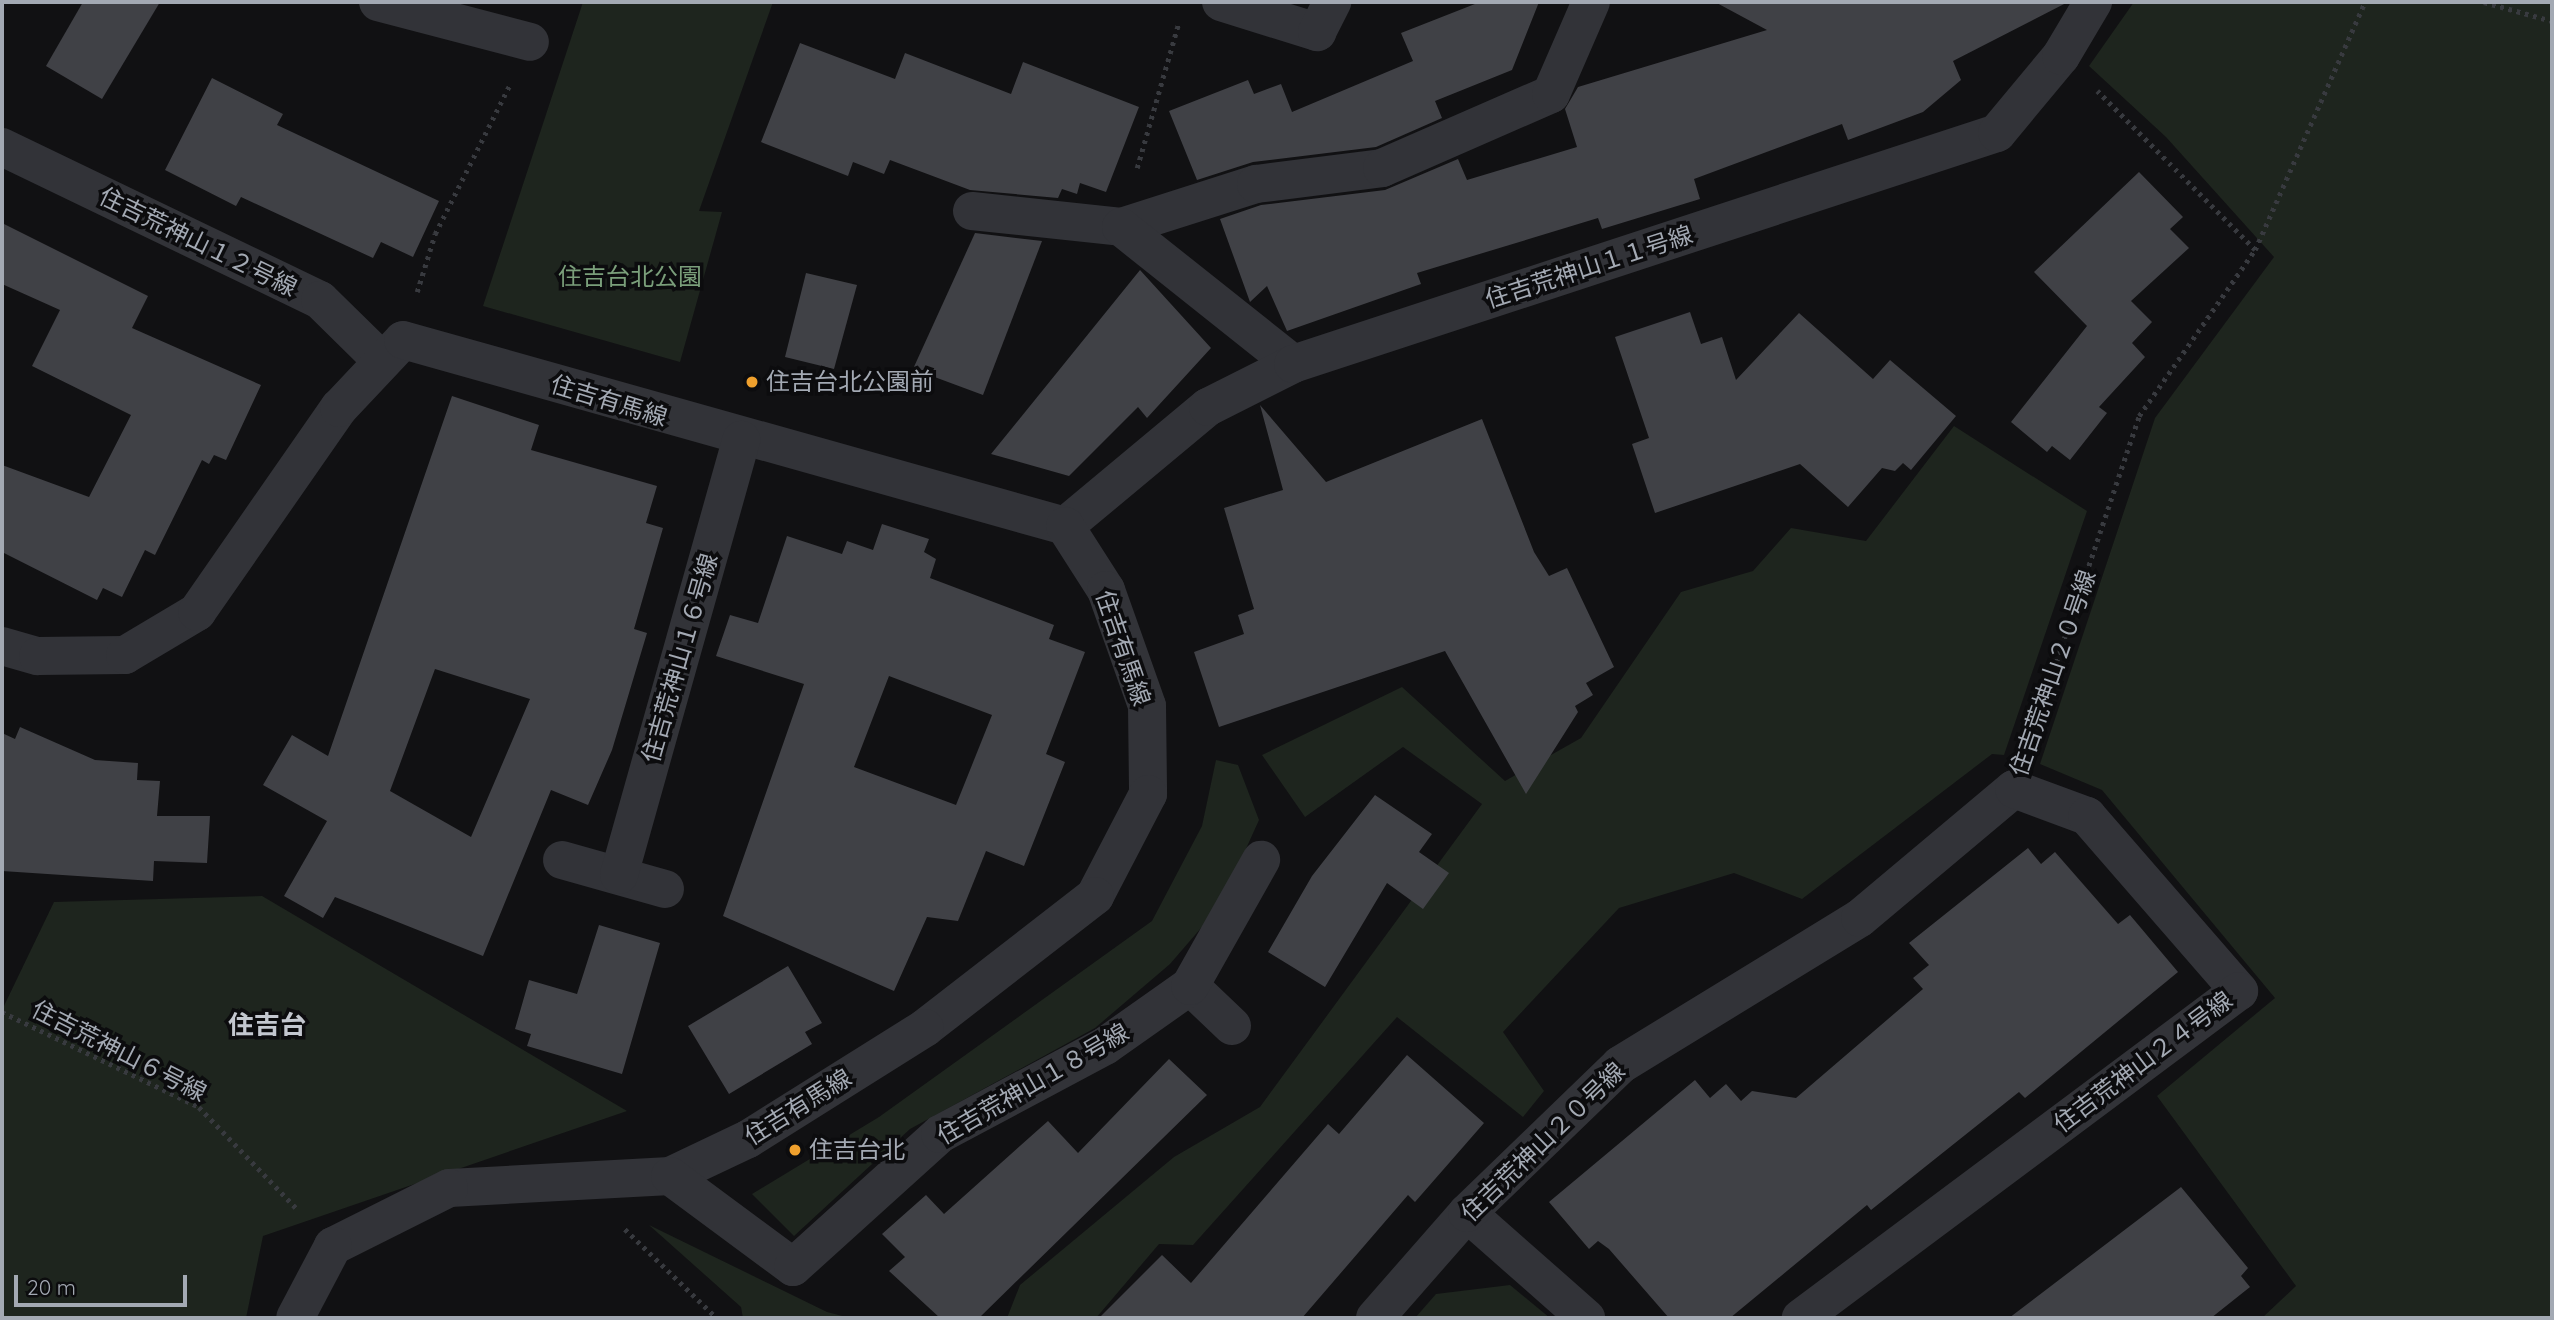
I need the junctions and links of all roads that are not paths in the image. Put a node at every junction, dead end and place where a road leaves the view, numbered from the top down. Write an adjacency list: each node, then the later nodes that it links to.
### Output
1 (377, 2): 6 (street)
2 (1221, 2): 3 (street)
3 (1332, 2)
4 (1591, 2): 9 (street)
5 (2093, 2): 11 (street, 住吉荒神山１１号線)
6 (530, 43)
7 (2, 148): 10 (street, 住吉荒神山１２号線)
8 (972, 211): 9 (street)
9 (1121, 227): 11 (street)
10 (391, 349): 12 (street, 住吉有馬線); 14 (street)
11 (1293, 364): 13 (street, 住吉荒神山１１号線)
12 (741, 440): 13 (street, 住吉有馬線); 18 (street, 住吉荒神山１６号線)
13 (1065, 526): 22 (street, 住吉有馬線)
14 (2, 646)
15 (2014, 789): 23 (street, 住吉荒神山２０号線); 27 (street, 住吉荒神山２４号線)
16 (562, 860): 18 (street)
17 (1261, 860): 20 (street, 住吉荒神山１８号線)
18 (619, 875): 19 (street)
19 (666, 889)
20 (1190, 986): 21 (street); 22 (street, 住吉荒神山１８号線)
21 (1232, 1026)
22 (670, 1176): 24 (street, 住吉有馬線)
23 (1467, 1213): 25 (street, 住吉荒神山２０号線); 26 (street)
24 (295, 1318)
25 (1375, 1318)
26 (1586, 1318)
27 (1801, 1318)

